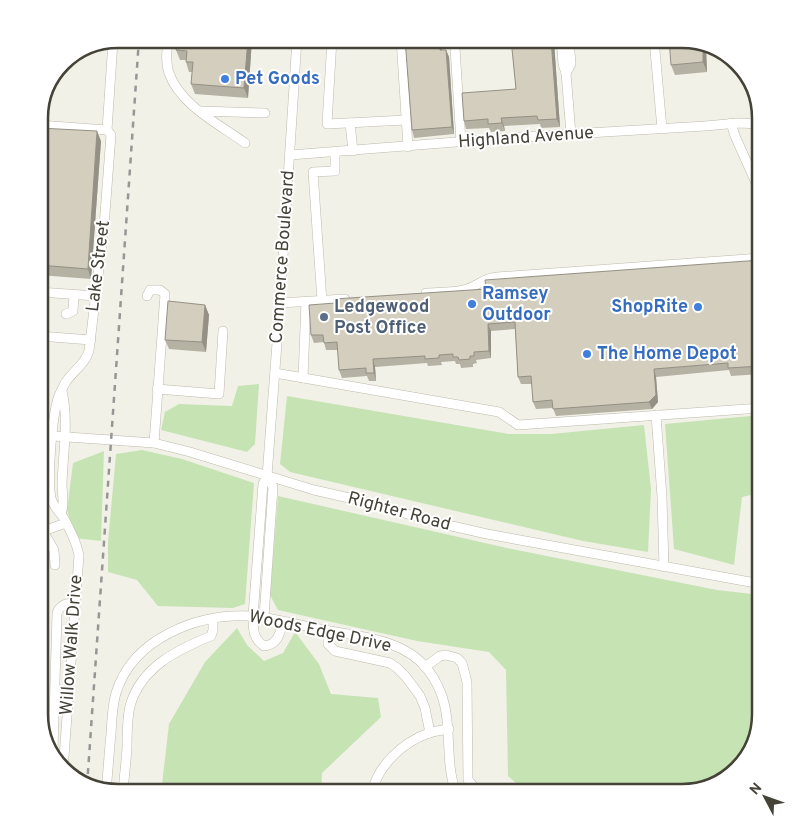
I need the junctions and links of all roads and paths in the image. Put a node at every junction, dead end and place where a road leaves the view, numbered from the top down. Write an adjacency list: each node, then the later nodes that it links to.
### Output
1 (112, 48): 19 (street, Lake Street)
2 (167, 48): 11 (street)
3 (296, 48): 26 (street, Commerce Boulevard)
4 (331, 48): 14 (street)
5 (402, 48): 13 (street)
6 (455, 48): 21 (street)
7 (562, 48): 10 (street)
8 (570, 48): 10 (street)
9 (655, 48): 18 (street)
10 (566, 73): 20 (street)
11 (200, 110): 12 (street); 22 (street)
12 (265, 114)
13 (406, 120): 14 (street); 23 (street)
14 (350, 123): 24 (street)
15 (731, 123): 16 (street, Highland Avenue); 18 (street, Highland Avenue); 27 (street)
16 (752, 124)
17 (48, 127): 19 (street)
18 (662, 129): 20 (street, Highland Avenue)
19 (108, 131): 32 (street, Lake Street)
20 (571, 134): 21 (street, Highland Avenue)
21 (461, 142): 23 (street, Highland Avenue)
22 (245, 143)
23 (408, 147): 24 (street, Highland Avenue)
24 (353, 151): 25 (street, Highland Avenue)
25 (335, 152): 26 (street, Highland Avenue); 35 (street)
26 (290, 155): 37 (street, Commerce Boulevard)
27 (752, 174)
28 (752, 259): 30 (street)
29 (48, 293): 31 (street)
30 (417, 294)
31 (74, 295): 32 (street); 38 (street)
32 (96, 296): 41 (street, Lake Street)
33 (147, 296): 44 (street)
34 (355, 298): 35 (street)
35 (322, 301): 36 (street)
36 (306, 302): 37 (street); 43 (street)
37 (280, 303): 42 (street, Commerce Boulevard)
38 (66, 314)
39 (223, 331): 44 (street)
40 (48, 337): 41 (street)
41 (91, 340): 45 (street, Lake Street)
42 (275, 373): 43 (street); 52 (street, Commerce Boulevard)
43 (302, 378): 47 (street)
44 (158, 389): 51 (street)
45 (62, 391): 49 (street, Lake Street); 50 (street)
46 (752, 409): 47 (street)
47 (656, 415): 58 (street)
48 (48, 436): 49 (street, Righter Road)
49 (53, 436): 50 (street, Righter Road); 53 (street, Willow Walk Drive)
50 (65, 437): 51 (street, Righter Road); 53 (street)
51 (154, 443): 52 (street, Righter Road)
52 (267, 476): 58 (street, Righter Road); 61 (street, Commerce Boulevard); 62 (street, Commerce Boulevard)
53 (61, 514): 54 (street, Willow Walk Drive)
54 (66, 523): 55 (street); 60 (street, Willow Walk Drive)
55 (48, 527)
56 (48, 540): 57 (street)
57 (55, 566)
58 (664, 567): 59 (street, Righter Road)
59 (752, 582)
60 (74, 603): 73 (street); 74 (street, Willow Walk Drive)
61 (253, 616): 62 (street, Woods Edge Drive); 63 (street, Woods Edge Drive); 64 (street, Commerce Boulevard)
62 (264, 617): 64 (street, Woods Edge Drive)
63 (213, 619): 69 (street, Woods Edge Drive); 70 (street)
64 (283, 622): 65 (street, Woods Edge Drive)
65 (328, 631): 66 (street, Woods Edge Drive); 67 (street)
66 (396, 646): 67 (street); 68 (street, Woods Edge Drive)
67 (390, 663): 72 (street)
68 (425, 666): 71 (street, Woods Edge Drive); 75 (street)
69 (119, 685): 70 (street); 76 (street, Woods Edge Drive)
70 (135, 692): 77 (street)
71 (448, 729): 72 (street); 79 (street, Woods Edge Drive)
72 (430, 732): 78 (street)
73 (53, 741)
74 (64, 758)
75 (468, 780): 80 (street); 81 (street)
76 (106, 783)
77 (123, 784)
78 (375, 784)
79 (453, 784)
80 (463, 784)
81 (471, 784)

